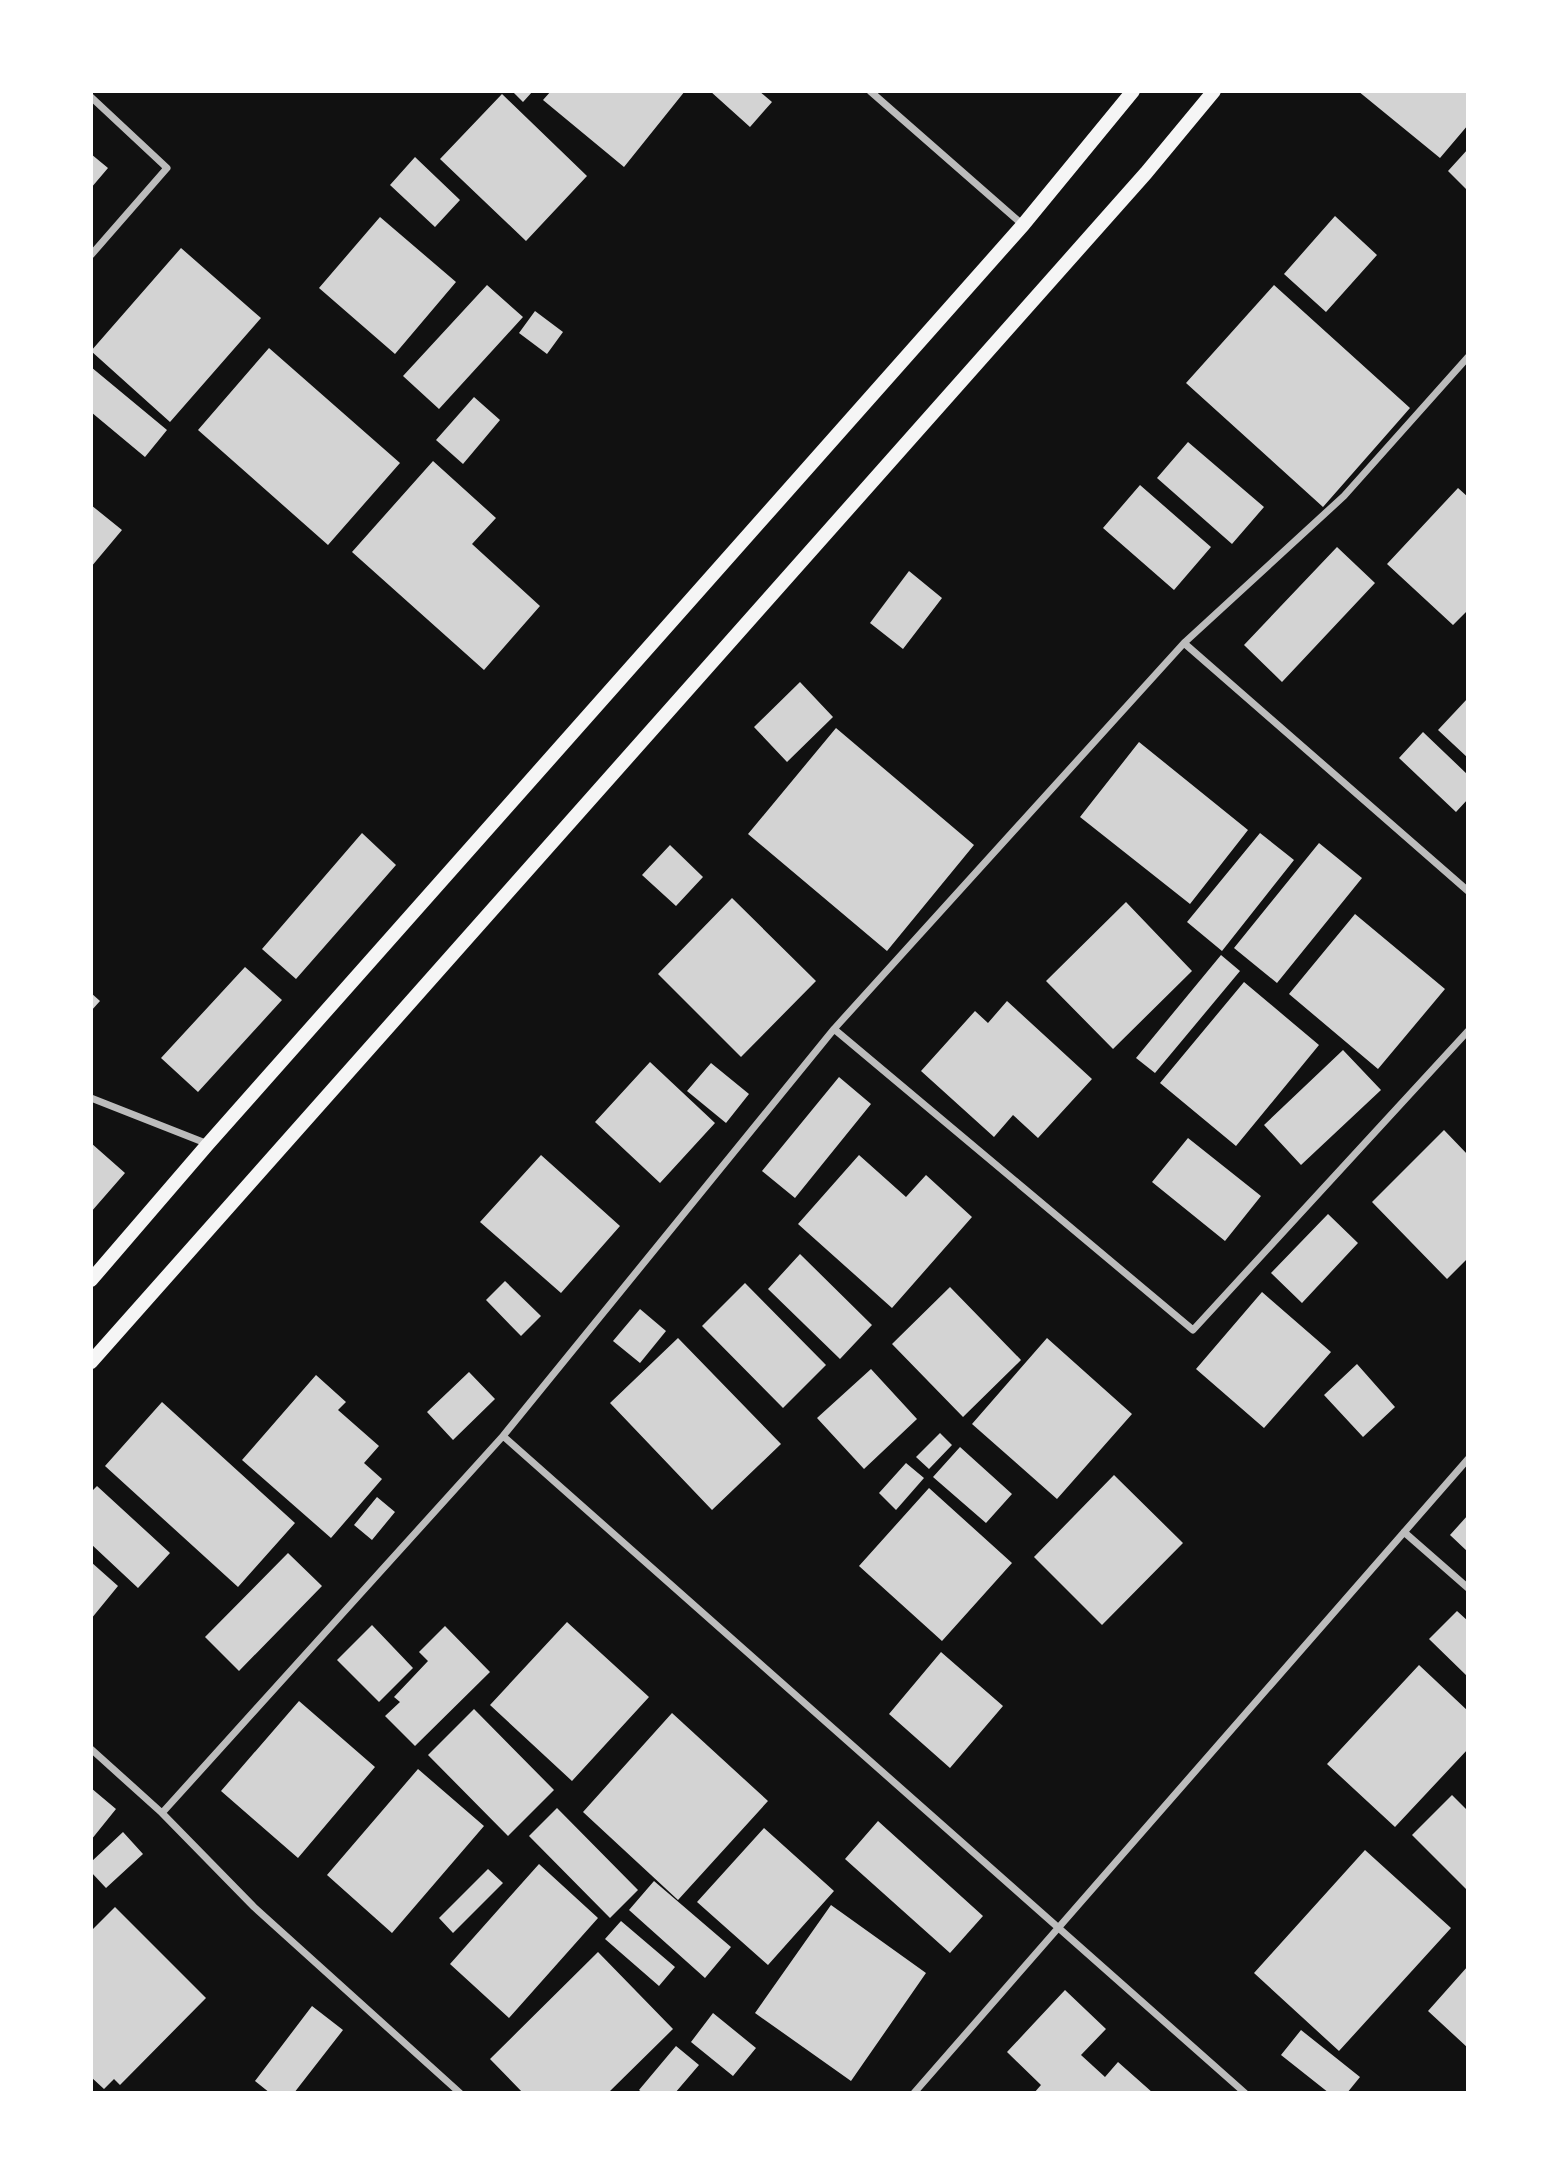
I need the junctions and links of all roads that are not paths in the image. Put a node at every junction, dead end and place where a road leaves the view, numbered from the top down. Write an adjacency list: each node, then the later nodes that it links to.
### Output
1 (870, 91): 5 (street)
2 (1133, 91): 5 (main road)
3 (1214, 91): 15 (main road)
4 (91, 97): 6 (street)
5 (1023, 225): 13 (main road)
6 (91, 255)
7 (1468, 357): 8 (street)
8 (1184, 643): 9 (street); 10 (street)
9 (1468, 891)
10 (834, 1029): 11 (street); 16 (street)
11 (1468, 1031)
12 (91, 1098): 13 (street)
13 (208, 1144): 14 (main road)
14 (91, 1280)
15 (91, 1362)
16 (503, 1436): 21 (street); 22 (street)
17 (1468, 1459): 18 (street)
18 (1404, 1532): 19 (street); 22 (street)
19 (1468, 1588)
20 (91, 1749): 21 (street)
21 (162, 1813): 23 (street)
22 (1059, 1928): 24 (street); 25 (street)
23 (460, 2093)
24 (914, 2093)
25 (1245, 2093)

